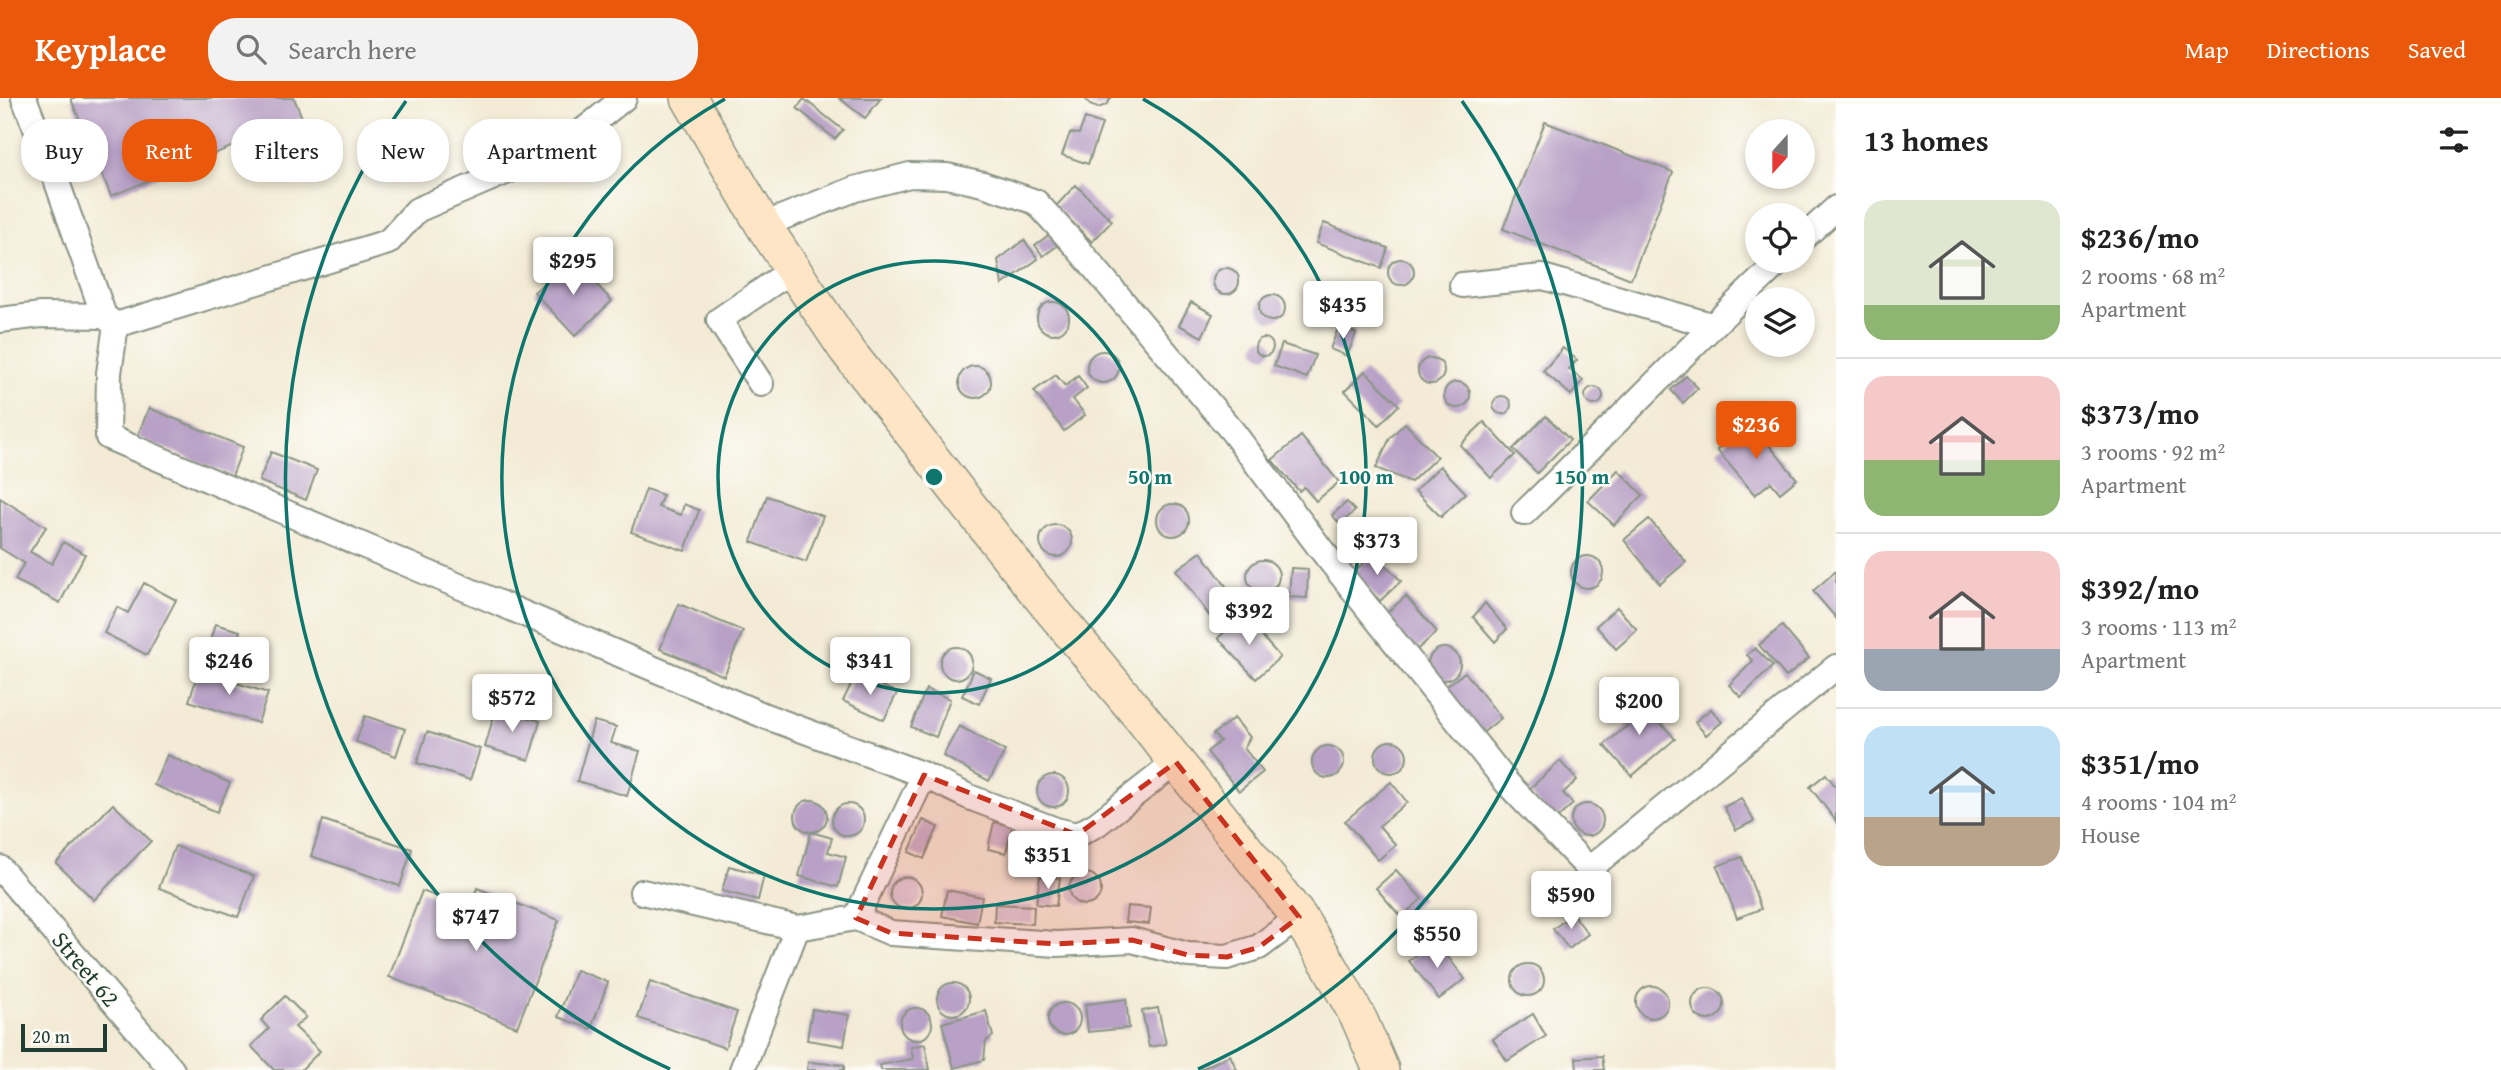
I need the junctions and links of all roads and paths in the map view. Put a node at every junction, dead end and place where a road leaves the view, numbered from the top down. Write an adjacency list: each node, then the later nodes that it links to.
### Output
1 (24, 98): 11 (street)
2 (624, 98): 11 (street)
3 (689, 98): 5 (street)
4 (1836, 208): 6 (street)
5 (763, 225): 7 (street); 15 (street)
6 (1815, 227)
7 (792, 270): 13 (street); 16 (street)
8 (1767, 273): 12 (street)
9 (1462, 285): 12 (street)
10 (0, 320): 11 (street)
11 (110, 320): 17 (street)
12 (1712, 325): 14 (street)
13 (761, 384)
14 (1524, 513)
15 (1836, 667)
16 (1176, 762): 17 (street); 20 (street)
17 (924, 775): 21 (street)
18 (0, 868): 23 (street, Street 62)
19 (642, 892): 22 (street)
20 (1299, 917): 21 (street); 25 (street)
21 (856, 918): 22 (street)
22 (797, 929): 24 (street)
23 (172, 1070)
24 (742, 1070)
25 (1381, 1070)

